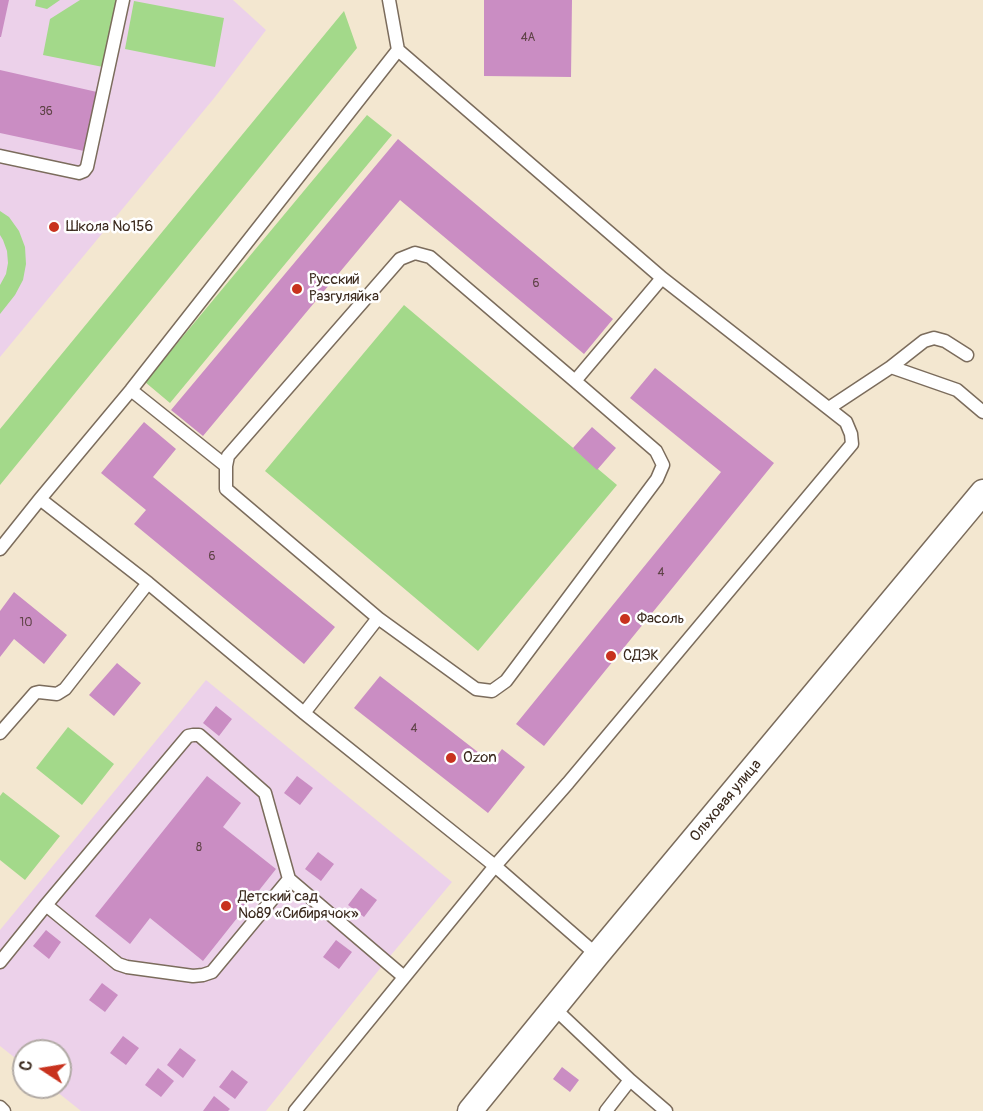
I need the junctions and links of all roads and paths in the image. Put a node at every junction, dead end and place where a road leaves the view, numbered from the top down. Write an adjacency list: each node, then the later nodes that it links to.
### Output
1 (123, 0): 4 (lane)
2 (389, 0): 3 (lane)
3 (398, 50): 5 (lane); 9 (lane)
4 (0, 156)
5 (662, 278): 8 (lane); 10 (lane)
6 (967, 355): 7 (lane)
7 (891, 367): 10 (lane); 11 (lane)
8 (575, 381): 12 (lane); 17 (lane)
9 (130, 390): 12 (lane); 14 (lane)
10 (829, 408): 20 (lane)
11 (983, 412)
12 (226, 466): 17 (lane)
13 (983, 492): 23 (street, Ольховая улица)
14 (40, 499): 15 (lane); 16 (lane)
15 (0, 549)
16 (148, 583): 18 (lane); 19 (lane)
17 (378, 618): 18 (lane)
18 (304, 712): 20 (lane)
19 (0, 733)
20 (495, 866): 23 (lane); 25 (lane)
21 (289, 879): 22 (lane); 22 (lane); 25 (lane)
22 (46, 905): 24 (lane)
23 (597, 956): 26 (street, Ольховая улица)
24 (0, 962)
25 (404, 977): 30 (lane)
26 (554, 1008): 27 (lane); 31 (street, Ольховая улица)
27 (630, 1080): 32 (lane); 33 (lane)
28 (0, 1107): 29 (lane)
29 (4, 1111)
30 (295, 1111)
31 (470, 1111)
32 (606, 1111)
33 (666, 1111)

